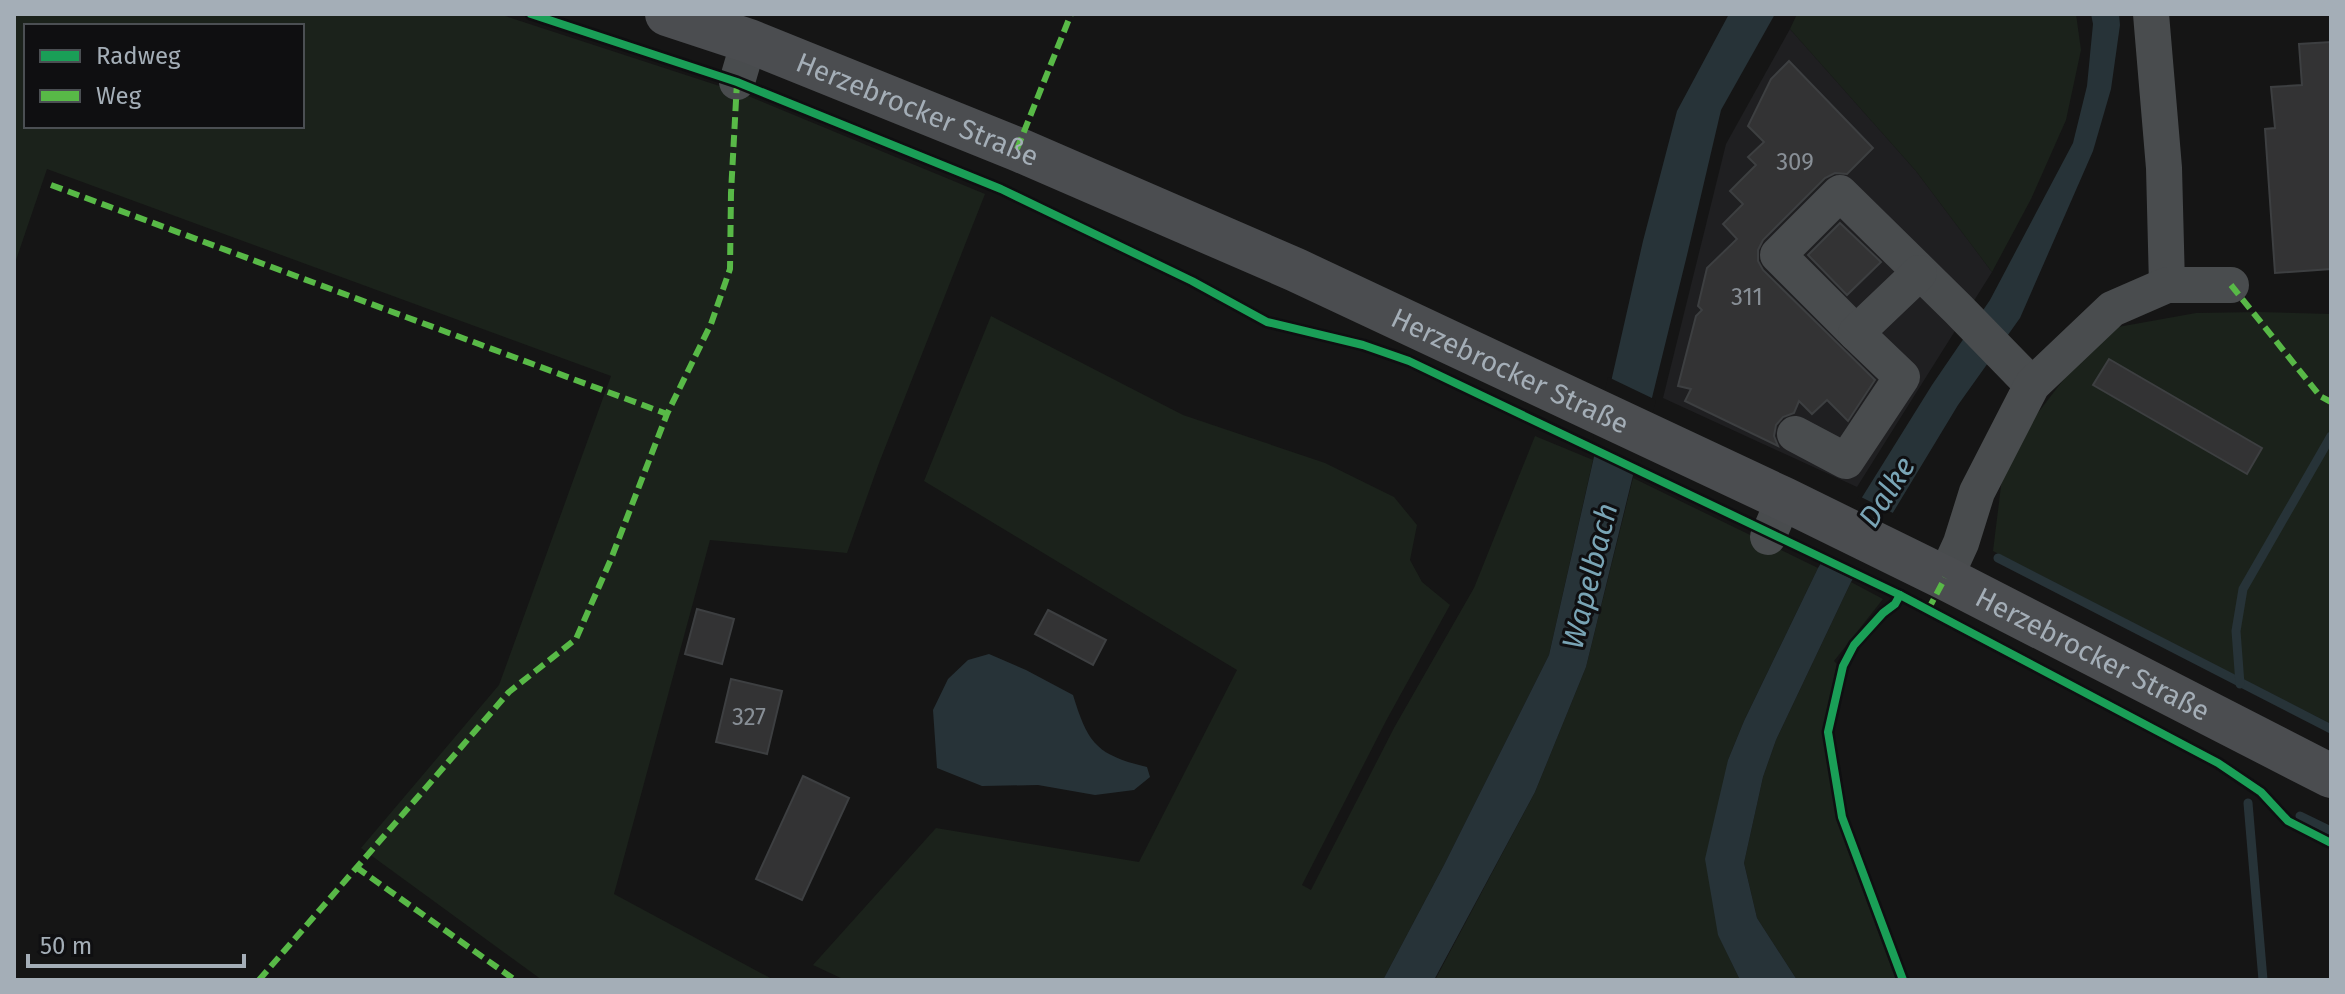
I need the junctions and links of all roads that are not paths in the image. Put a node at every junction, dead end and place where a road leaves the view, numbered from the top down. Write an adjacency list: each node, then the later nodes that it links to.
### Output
1 (667, 14): 9 (main road, Herzebrocker Straße)
2 (2151, 14): 4 (lane)
3 (1919, 273): 6 (lane); 6 (lane); 7 (lane)
4 (2167, 285): 5 (lane); 7 (lane)
5 (2231, 285)
6 (1856, 333): 8 (lane)
7 (2024, 376): 9 (lane)
8 (1795, 434)
9 (1945, 578): 10 (main road, Herzebrocker Straße)
10 (2331, 776)

